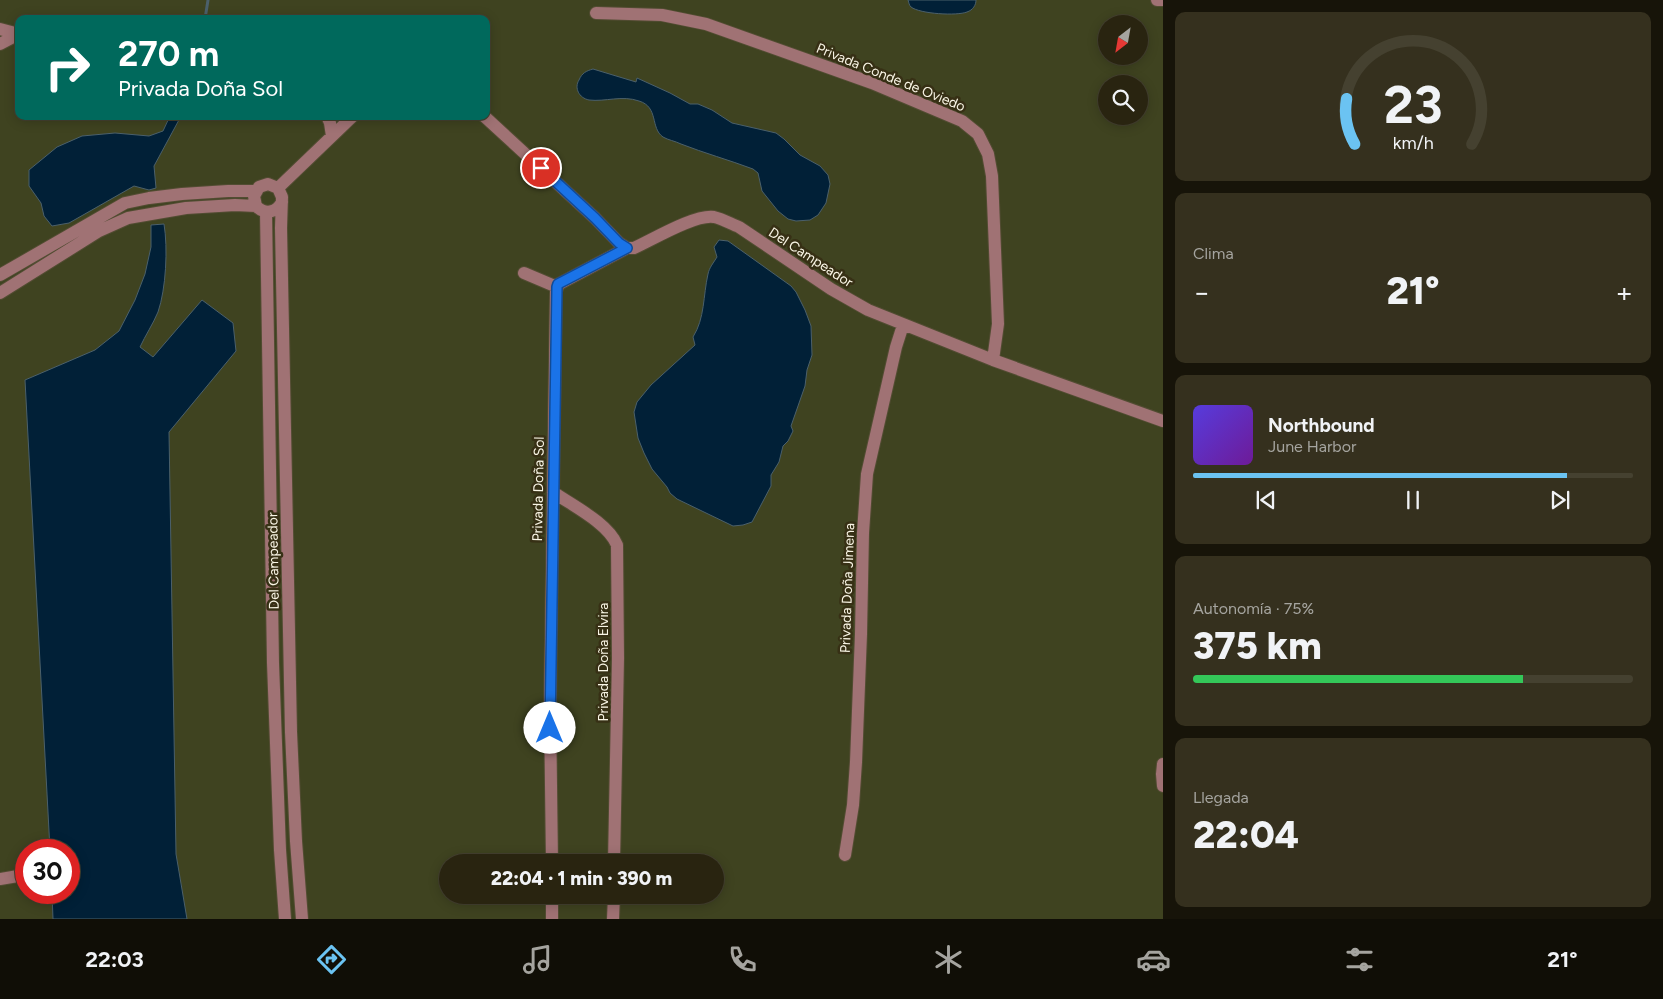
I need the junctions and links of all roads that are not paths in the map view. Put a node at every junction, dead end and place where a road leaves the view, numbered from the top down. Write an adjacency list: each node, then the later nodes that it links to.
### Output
1 (1157, 0): 2 (street)
2 (1163, 0)
3 (596, 13): 22 (street, Privada Conde de Oviedo)
4 (0, 29): 5 (street)
5 (15, 33)
6 (15, 36): 7 (street)
7 (0, 44)
8 (329, 120): 11 (street)
9 (349, 120): 11 (street)
10 (488, 120): 16 (street)
11 (332, 136): 12 (street)
12 (278, 188): 13 (street); 14 (street, Del Campeador)
13 (256, 191): 15 (street, Del Campeador); 18 (street)
14 (282, 202): 15 (street); 24 (street, Del Campeador)
15 (261, 209): 20 (street); 23 (street, Del Campeador)
16 (627, 248): 19 (street); 21 (street, Del Campeador)
17 (524, 273): 19 (street)
18 (0, 275)
19 (557, 287): 26 (street, Privada Doña Sol)
20 (0, 293)
21 (903, 325): 22 (street, Del Campeador); 35 (street, Privada Doña Jimena)
22 (994, 360): 25 (street, Del Campeador)
23 (269, 399): 24 (street); 27 (street, Del Campeador)
24 (284, 399): 28 (street, Del Campeador)
25 (1163, 421)
26 (553, 492): 33 (street, Privada Doña Sol); 34 (street, Privada Doña Elvira)
27 (272, 565): 28 (street); 29 (street, Del Campeador)
28 (288, 566): 30 (street, Del Campeador)
29 (275, 732): 30 (street); 40 (street, Del Campeador)
30 (290, 732): 41 (street, Del Campeador)
31 (1163, 764): 32 (street)
32 (1163, 786)
33 (552, 854)
34 (614, 854)
35 (845, 856)
36 (15, 877): 37 (street)
37 (0, 879)
38 (552, 904): 42 (street)
39 (614, 904): 43 (street)
40 (285, 919)
41 (302, 919)
42 (552, 919)
43 (613, 919)

